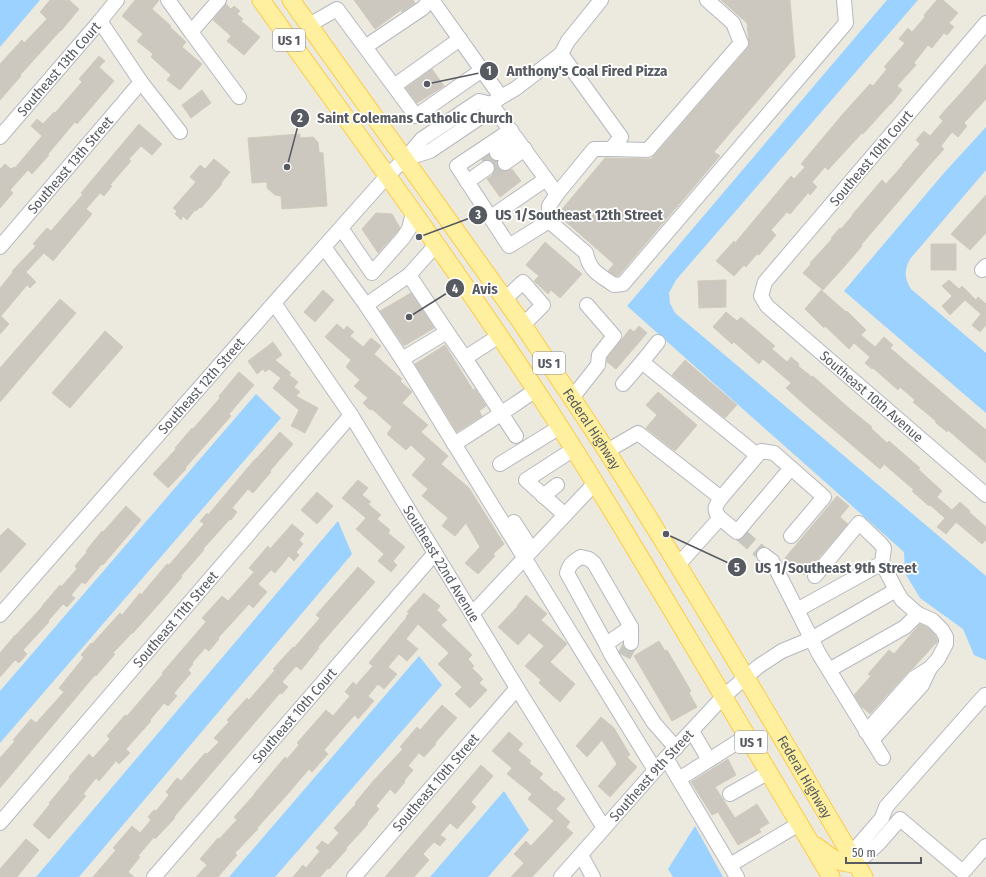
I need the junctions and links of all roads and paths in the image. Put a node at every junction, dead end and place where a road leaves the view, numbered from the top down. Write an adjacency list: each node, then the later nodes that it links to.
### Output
1 (117, 0): 11 (street, Southeast 13th Court)
2 (168, 0): 14 (street)
3 (219, 0): 14 (street)
4 (261, 0): 30 (main road, Federal Highway / US 1)
5 (291, 0): 13 (main road, Federal Highway / US 1)
6 (431, 0): 15 (street); 16 (street)
7 (601, 0): 17 (street)
8 (707, 0): 26 (street)
9 (844, 0): 36 (street)
10 (336, 5): 13 (street); 16 (street)
11 (100, 21): 19 (street); 24 (street, Southeast 13th Court)
12 (986, 23): 42 (street, Southeast 10th Court)
13 (309, 24): 28 (main road, Federal Highway / US 1)
14 (191, 32): 21 (street)
15 (460, 39): 18 (street); 20 (street)
16 (365, 47): 20 (street)
17 (561, 54): 22 (street); 26 (street)
18 (482, 70): 20 (street); 22 (street)
19 (141, 82): 23 (street); 40 (street, Southeast 13th Street)
20 (394, 86)
21 (239, 97)
22 (496, 100): 25 (street); 28 (street)
23 (180, 132)
24 (0, 137)
25 (518, 140): 27 (street); 31 (street); 32 (street)
26 (611, 149): 33 (street)
27 (501, 158)
28 (405, 159): 30 (street, Southeast 12th Street); 43 (main road, Federal Highway / US 1)
29 (487, 168): 32 (street)
30 (387, 176): 34 (main road, Federal Highway / US 1); 37 (street, Southeast 12th Street)
31 (546, 179): 33 (street); 35 (street)
32 (468, 182): 35 (street)
33 (557, 194): 36 (street)
34 (413, 213): 37 (street); 38 (main road, Federal Highway / US 1)
35 (491, 217): 36 (street)
36 (549, 221)
37 (341, 228): 39 (street, Southeast 12th Street)
38 (436, 245): 41 (street); 49 (main road, Federal Highway / US 1)
39 (324, 247): 44 (street, Southeast 12th Street); 45 (street)
40 (0, 248)
41 (409, 276): 45 (street); 48 (street)
42 (761, 296): 69 (street, Southeast 10th Avenue)
43 (505, 299): 47 (main road, Federal Highway / US 1); 47 (street)
44 (274, 303): 58 (street, Southeast 22nd Avenue); 86 (street, Southeast 12th Street)
45 (366, 305): 52 (street)
46 (587, 305): 56 (street)
47 (523, 325): 56 (main road, Federal Highway / US 1)
48 (447, 332): 51 (street); 52 (street)
49 (499, 336): 51 (street); 55 (main road, Federal Highway / US 1)
50 (658, 342): 53 (street)
51 (465, 358): 57 (street)
52 (402, 359): 61 (street)
53 (642, 362): 54 (street); 63 (street)
54 (623, 384)
55 (536, 390): 57 (street); 60 (main road, Federal Highway / US 1)
56 (572, 398): 62 (main road, Federal Highway / US 1)
57 (501, 413): 59 (street); 61 (street)
58 (351, 415): 76 (street, Southeast 22nd Avenue); 109 (street, Southeast 11th Street)
59 (516, 436)
60 (566, 438): 62 (main road); 64 (street); 66 (main road, Federal Highway / US 1); 70 (street)
61 (454, 444): 77 (street)
62 (607, 452): 68 (main road, Federal Highway / US 1); 71 (street)
63 (757, 455): 65 (street); 71 (street)
64 (500, 464)
65 (792, 468): 73 (street); 75 (street)
66 (595, 483): 68 (main road); 72 (street); 94 (main road, Federal Highway / US 1)
67 (557, 485): 70 (street)
68 (634, 494): 80 (main road, Federal Highway / US 1)
69 (986, 494)
70 (543, 496): 72 (street)
71 (721, 498): 73 (street)
72 (565, 515): 77 (street)
73 (720, 518): 80 (street)
74 (514, 522): 77 (street)
75 (791, 536)
76 (435, 553): 84 (street, Southeast 22nd Avenue); 118 (street, Southeast 10th Court)
77 (528, 554): 84 (street); 103 (street)
78 (764, 555): 83 (street)
79 (882, 562): 81 (street); 82 (street); 83 (street)
80 (678, 566): 92 (main road, Federal Highway / US 1)
81 (815, 576)
82 (896, 590): 85 (street); 88 (street, Southeast 9th Street)
83 (797, 610): 88 (street)
84 (472, 614): 93 (street, Southeast 22nd Avenue)
85 (918, 614): 91 (street); 98 (street)
86 (0, 615)
87 (631, 627): 89 (street); 90 (street); 90 (street)
88 (811, 640): 91 (street); 92 (street, Southeast 9th Street)
89 (631, 643)
90 (606, 644): 99 (street)
91 (828, 670): 98 (street)
92 (746, 677): 94 (street, Southeast 9th Street); 116 (main road, Federal Highway / US 1)
93 (517, 688): 111 (street, Southeast 22nd Avenue); 119 (street, Southeast 10th Street)
94 (724, 696): 96 (street, Southeast 9th Street); 97 (main road, Federal Highway / US 1)
95 (986, 696): 107 (street)
96 (692, 731): 99 (street, Southeast 9th Street); 102 (street)
97 (748, 736): 102 (street); 104 (main road, Federal Highway / US 1)
98 (869, 736): 101 (street)
99 (676, 748): 100 (street, Southeast 9th Street)
100 (666, 758): 103 (street, Southeast 9th Street); 105 (street)
101 (883, 758)
102 (709, 760): 105 (street)
103 (656, 770): 111 (street, Southeast 9th Street)
104 (768, 772): 106 (street); 110 (main road, Federal Highway / US 1)
105 (679, 780): 115 (street)
106 (730, 794)
107 (886, 806): 108 (street); 116 (street)
108 (900, 819): 113 (street); 116 (street)
109 (0, 823)
110 (799, 824): 112 (main road, Federal Highway / US 1); 115 (street)
111 (604, 828): 114 (street, Southeast 9th Street)
112 (811, 843): 116 (main road); 117 (main road, Federal Highway / US 1)
113 (986, 846)
114 (581, 855): 120 (street, Southeast 9th Street); 121 (street)
115 (730, 865): 122 (street)
116 (857, 865)
117 (834, 876)
118 (154, 877)
119 (354, 877)
120 (561, 877)
121 (593, 877)
122 (737, 877)

